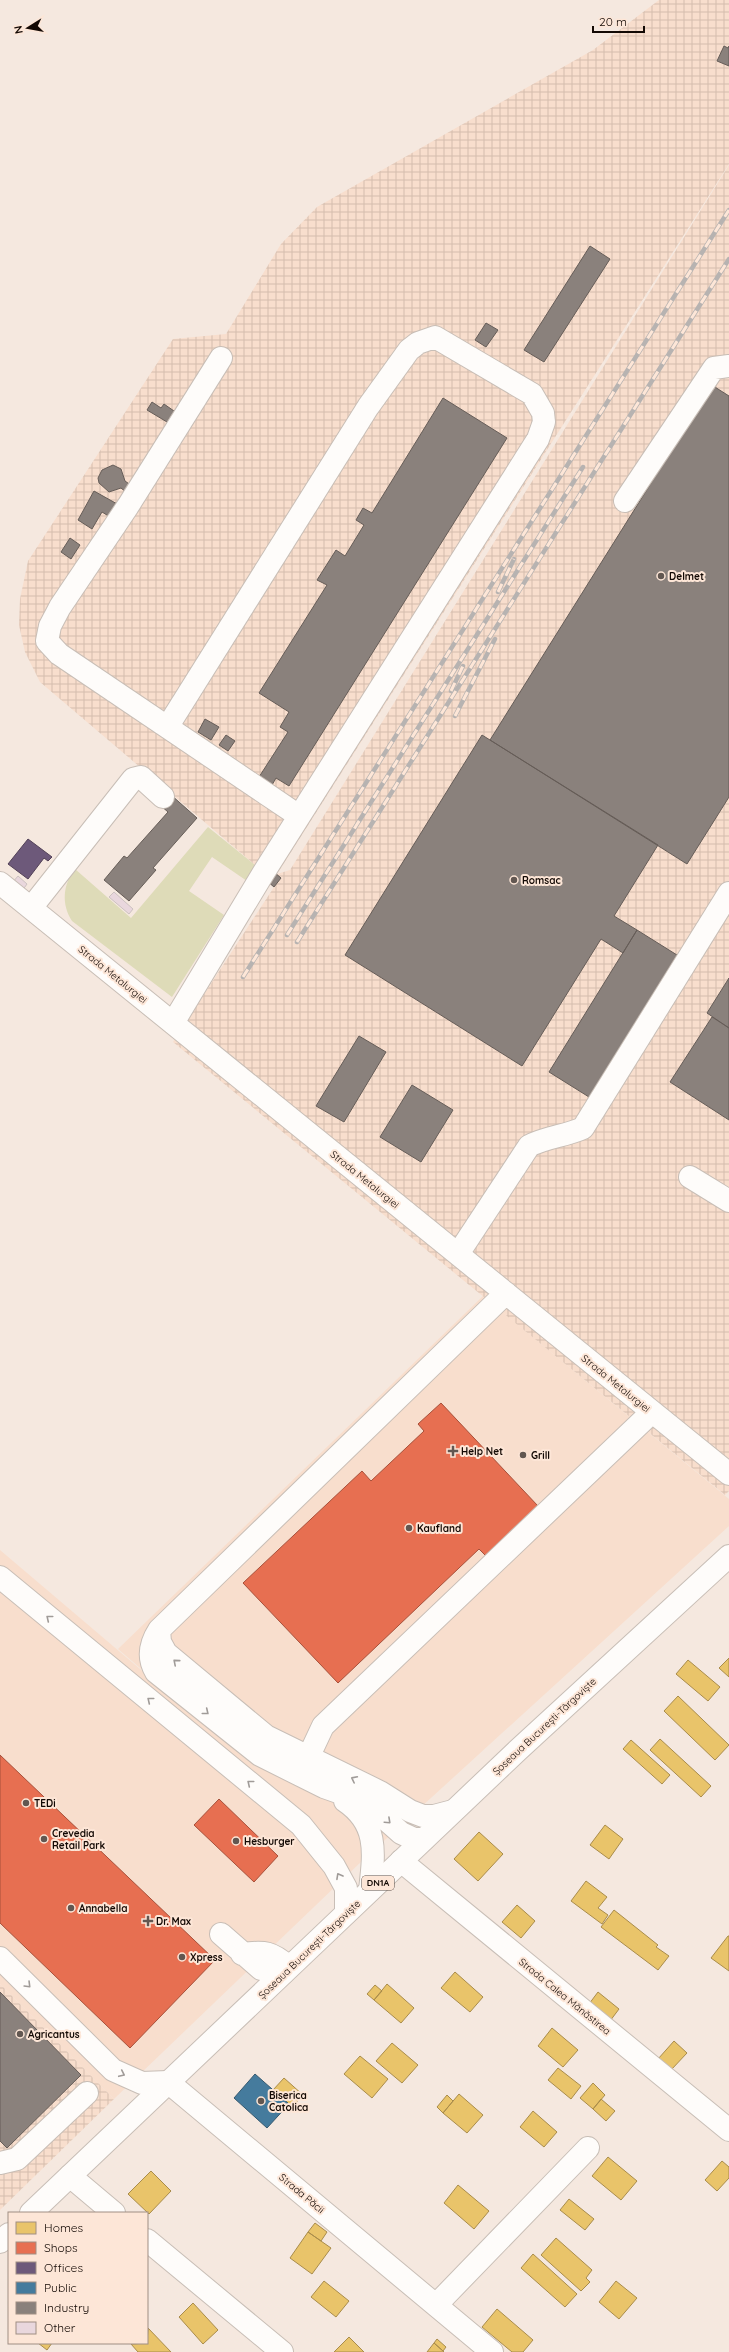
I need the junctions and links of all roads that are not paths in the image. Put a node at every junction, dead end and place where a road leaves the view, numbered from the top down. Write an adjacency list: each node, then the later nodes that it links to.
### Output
1 (221, 358): 4 (street)
2 (729, 366): 3 (street)
3 (625, 501)
4 (168, 726): 6 (street); 6 (street)
5 (163, 796): 9 (street)
6 (299, 816): 10 (street)
7 (0, 883): 9 (street, Strada Metalurgiei)
8 (729, 893): 13 (street)
9 (31, 908): 10 (street, Strada Metalurgiei)
10 (173, 1023): 13 (street, Strada Metalurgiei)
11 (690, 1177): 12 (street)
12 (729, 1201)
13 (458, 1254): 14 (street, Strada Metalurgiei)
14 (506, 1293): 15 (street, Strada Metalurgiei); 20 (street)
15 (652, 1412): 16 (street, Strada Metalurgiei); 19 (street)
16 (729, 1474)
17 (729, 1556): 22 (street, Șoseaua București-Târgoviște / DN1A)
18 (0, 1577): 26 (street, one-way to 18)
19 (323, 1726): 20 (street); 21 (street)
20 (304, 1766): 21 (street)
21 (328, 1777): 22 (street, one-way to 21); 23 (street, one-way to 23); 25 (street)
22 (453, 1811): 23 (street, Șoseaua București-Târgoviște / DN1A)
23 (424, 1840): 24 (street, Șoseaua București-Târgoviște / DN1A)
24 (401, 1861): 25 (street, Șoseaua București-Târgoviște / DN1A); 34 (street, Strada Calea Mănăstirea)
25 (370, 1890): 26 (street, Șoseaua București-Târgoviște / DN1A)
26 (346, 1913): 30 (street, Șoseaua București-Târgoviște / DN1A)
27 (221, 1934): 28 (street)
28 (242, 1954): 30 (street); 31 (street)
29 (0, 1958): 32 (street, one-way to 32)
30 (286, 1970): 31 (street, Șoseaua București-Târgoviște / DN1A)
31 (258, 1998): 32 (street, Șoseaua București-Târgoviște / DN1A)
32 (168, 2082): 37 (street, Șoseaua București-Târgoviște / DN1A); 43 (street, Strada Păcii)
33 (87, 2093): 36 (street)
34 (729, 2130)
35 (588, 2148): 43 (street)
36 (0, 2163)
37 (70, 2176): 38 (street, Șoseaua București-Târgoviște / DN1A); 39 (street)
38 (32, 2212)
39 (113, 2212)
40 (8, 2235): 42 (street)
41 (148, 2241): 44 (street)
42 (0, 2242)
43 (437, 2304): 45 (street, Strada Păcii)
44 (282, 2352)
45 (492, 2352)

